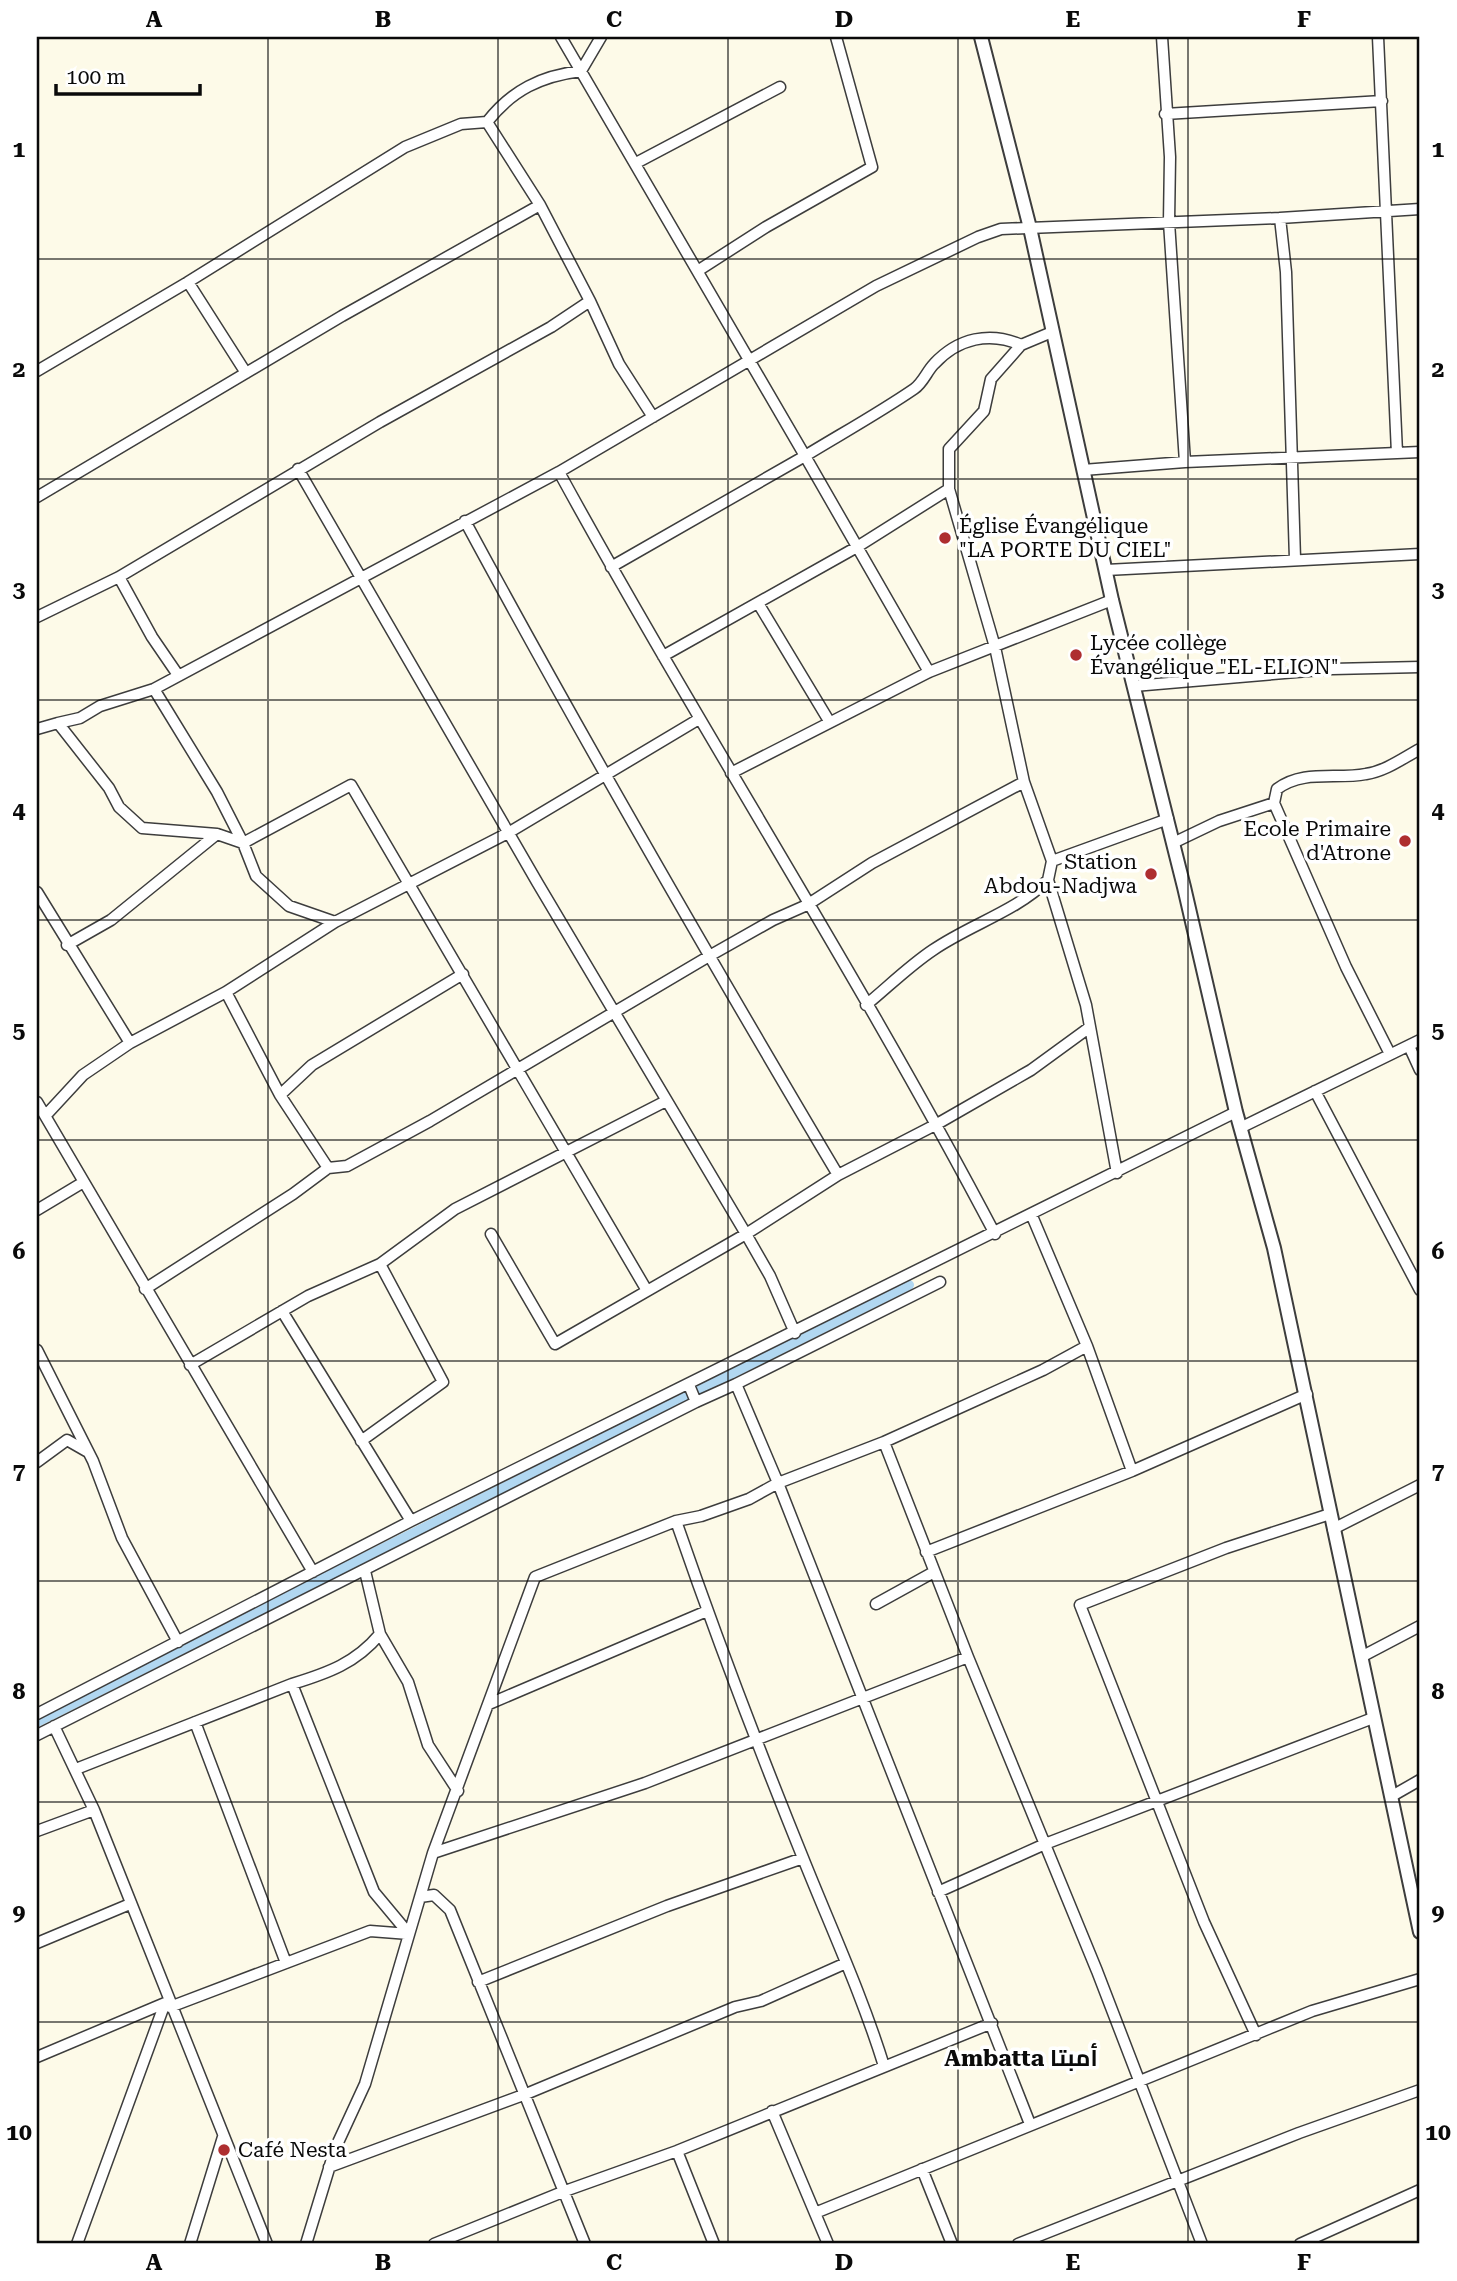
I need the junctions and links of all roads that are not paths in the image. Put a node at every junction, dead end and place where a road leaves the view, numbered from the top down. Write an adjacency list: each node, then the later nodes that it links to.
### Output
1 (561, 37): 7 (street)
2 (601, 37): 7 (street)
3 (836, 37): 19 (street)
4 (981, 37): 18 (street)
5 (1162, 37): 10 (street)
6 (1378, 37): 9 (street)
7 (581, 71): 11 (street); 12 (street)
8 (780, 87): 12 (street)
9 (1382, 101): 10 (street); 15 (street)
10 (1165, 114): 17 (street)
11 (487, 122): 13 (street); 20 (street)
12 (636, 163): 19 (street)
13 (540, 205): 21 (street); 26 (street)
14 (1420, 209): 15 (street)
15 (1388, 211): 16 (street); 29 (street)
16 (1280, 218): 17 (street); 31 (street)
17 (1169, 222): 18 (street); 32 (street)
18 (1030, 228): 22 (street); 24 (street)
19 (699, 270): 24 (street)
20 (188, 282): 25 (street); 26 (street)
21 (590, 301): 27 (street); 33 (street)
22 (1052, 332): 23 (street); 34 (street)
23 (1021, 345): 30 (street); 36 (street)
24 (748, 360): 27 (street); 30 (street)
25 (37, 371)
26 (246, 373): 37 (street)
27 (653, 417): 35 (street)
28 (1420, 452): 29 (street)
29 (1398, 453): 31 (street)
30 (805, 456): 39 (street); 42 (street)
31 (1292, 456): 32 (street); 41 (street)
32 (1185, 461): 34 (street)
33 (298, 470): 44 (street); 45 (street)
34 (1083, 470): 43 (street)
35 (559, 472): 38 (street); 42 (street)
36 (949, 489): 39 (street); 49 (street)
37 (37, 497)
38 (465, 521): 44 (street); 61 (street)
39 (857, 547): 47 (street); 52 (street)
40 (1420, 554): 41 (street)
41 (1295, 558): 43 (street)
42 (611, 567): 50 (street)
43 (1106, 570): 46 (street)
44 (361, 576): 53 (street); 66 (street)
45 (119, 577): 48 (street); 53 (street)
46 (1112, 600): 49 (street); 54 (street)
47 (758, 603): 50 (street); 57 (street)
48 (37, 617)
49 (995, 647): 52 (street); 63 (street)
50 (663, 656): 56 (street)
51 (1420, 667): 54 (street)
52 (929, 672): 57 (street)
53 (178, 675): 55 (street)
54 (1134, 687): 65 (street)
55 (154, 689): 58 (street); 69 (street)
56 (699, 719): 61 (street); 62 (street)
57 (829, 721): 62 (street)
58 (58, 723): 59 (street); 67 (street)
59 (37, 729)
60 (1420, 749): 64 (street)
61 (604, 773): 66 (street); 77 (street)
62 (732, 773): 74 (street)
63 (1024, 782): 70 (street); 74 (street)
64 (1274, 803): 68 (street); 86 (street)
65 (1168, 819): 68 (street); 70 (street)
66 (508, 833): 72 (street); 81 (street)
67 (217, 834): 69 (street); 76 (street)
68 (1173, 842): 93 (street)
69 (243, 843): 72 (street); 75 (street)
70 (1052, 861): 71 (street)
71 (1048, 880): 80 (street); 82 (street)
72 (409, 883): 75 (street); 78 (street)
73 (37, 892): 76 (street)
74 (807, 905): 77 (street); 80 (street)
75 (335, 922): 79 (street)
76 (67, 945): 84 (street)
77 (711, 955): 81 (street); 100 (street)
78 (463, 974): 87 (street); 90 (street)
79 (226, 992): 84 (street); 90 (street)
80 (866, 1005): 95 (street)
81 (615, 1014): 87 (street); 91 (street)
82 (1090, 1027): 95 (street); 99 (street)
83 (1420, 1041): 85 (street)
84 (130, 1043): 94 (street)
85 (1409, 1046): 86 (street); 88 (street)
86 (1391, 1054): 89 (street)
87 (520, 1070): 97 (street); 98 (street)
88 (1420, 1070)
89 (1315, 1091): 96 (street); 111 (street)
90 (280, 1095): 98 (street)
91 (666, 1101): 97 (street); 105 (street)
92 (37, 1102): 94 (street)
93 (1236, 1112): 96 (street); 99 (street)
94 (46, 1115): 101 (street)
95 (937, 1124): 100 (street); 106 (street)
96 (1242, 1127): 119 (street)
97 (567, 1153): 107 (street); 110 (street)
98 (328, 1168): 109 (street)
99 (1117, 1173): 103 (street)
100 (838, 1175): 105 (street)
101 (82, 1183): 102 (street); 109 (street)
102 (37, 1210)
103 (1032, 1216): 106 (street); 114 (street)
104 (491, 1234): 110 (street)
105 (746, 1234): 110 (street); 113 (street)
106 (995, 1234): 113 (street)
107 (380, 1264): 112 (street); 121 (street)
108 (940, 1282): 117 (street)
109 (145, 1289): 116 (street)
110 (646, 1289)
111 (1420, 1290)
112 (282, 1311): 116 (street); 121 (street)
113 (795, 1333): 118 (street)
114 (1087, 1346): 122 (street); 125 (street)
115 (37, 1350): 123 (street)
116 (190, 1365): 134 (street)
117 (736, 1384): 120 (street); 126 (street)
118 (689, 1385): 120 (street); 129 (street)
119 (1307, 1394): 125 (street); 128 (street)
120 (696, 1402): 133 (street)
121 (361, 1441): 129 (street)
122 (884, 1442): 126 (street); 132 (street)
123 (88, 1452): 124 (street); 140 (street)
124 (37, 1462)
125 (1132, 1471): 132 (street)
126 (778, 1483): 130 (street); 144 (street)
127 (1420, 1485): 131 (street)
128 (1330, 1514): 131 (street); 156 (street)
129 (411, 1521): 134 (street)
130 (677, 1521): 137 (street); 145 (street)
131 (1333, 1529): 142 (street)
132 (926, 1552): 135 (street)
133 (365, 1570): 139 (street); 149 (street)
134 (313, 1572): 140 (street)
135 (933, 1572): 136 (street); 141 (street)
136 (876, 1604)
137 (707, 1611): 145 (street); 151 (street)
138 (1420, 1626): 142 (street)
139 (380, 1634): 143 (street); 154 (street)
140 (178, 1642): 146 (street)
141 (968, 1657): 144 (street); 159 (street)
142 (1361, 1657): 147 (street)
143 (292, 1684): 148 (street); 166 (street)
144 (861, 1699): 151 (street); 162 (street)
145 (489, 1703): 154 (street)
146 (37, 1714)
147 (1373, 1718): 155 (street); 156 (street)
148 (195, 1722): 152 (street); 168 (street)
149 (54, 1726): 150 (street); 152 (street)
150 (37, 1735)
151 (757, 1741): 160 (street); 161 (street)
152 (76, 1769): 157 (street)
153 (1420, 1780): 155 (street)
154 (458, 1791): 160 (street)
155 (1392, 1796): 165 (street)
156 (1159, 1802): 159 (street); 174 (street)
157 (94, 1810): 158 (street); 164 (street)
158 (37, 1831)
159 (1045, 1844): 162 (street); 177 (street)
160 (433, 1853): 163 (street)
161 (803, 1858): 169 (street); 171 (street)
162 (938, 1892): 173 (street)
163 (420, 1897): 166 (street); 171 (street)
164 (130, 1903): 167 (street); 172 (street)
165 (1420, 1933)
166 (409, 1934): 168 (street); 184 (street)
167 (37, 1943)
168 (286, 1963): 172 (street)
169 (846, 1963): 176 (street); 179 (street)
170 (1420, 1979): 174 (street)
171 (478, 1982): 179 (street)
172 (167, 2005): 175 (street); 182 (street); 190 (street)
173 (992, 2023): 176 (street); 181 (street)
174 (1256, 2035): 177 (street)
175 (37, 2057)
176 (884, 2066): 180 (street)
177 (1138, 2080): 181 (street); 186 (street)
178 (1420, 2090): 186 (street)
179 (526, 2094): 184 (street); 188 (street)
180 (772, 2111): 183 (street); 189 (street)
181 (1030, 2124): 185 (street)
182 (223, 2136): 191 (street); 192 (street)
183 (677, 2151): 188 (street); 196 (street)
184 (329, 2167): 193 (street)
185 (922, 2169): 189 (street); 198 (street)
186 (1176, 2180): 199 (street); 200 (street)
187 (1420, 2190): 201 (street)
188 (565, 2191): 194 (street); 195 (street)
189 (816, 2213): 197 (street)
190 (77, 2244)
191 (190, 2244)
192 (267, 2244)
193 (306, 2244)
194 (434, 2244)
195 (585, 2244)
196 (714, 2244)
197 (828, 2244)
198 (952, 2244)
199 (1018, 2244)
200 (1202, 2244)
201 (1300, 2244)

